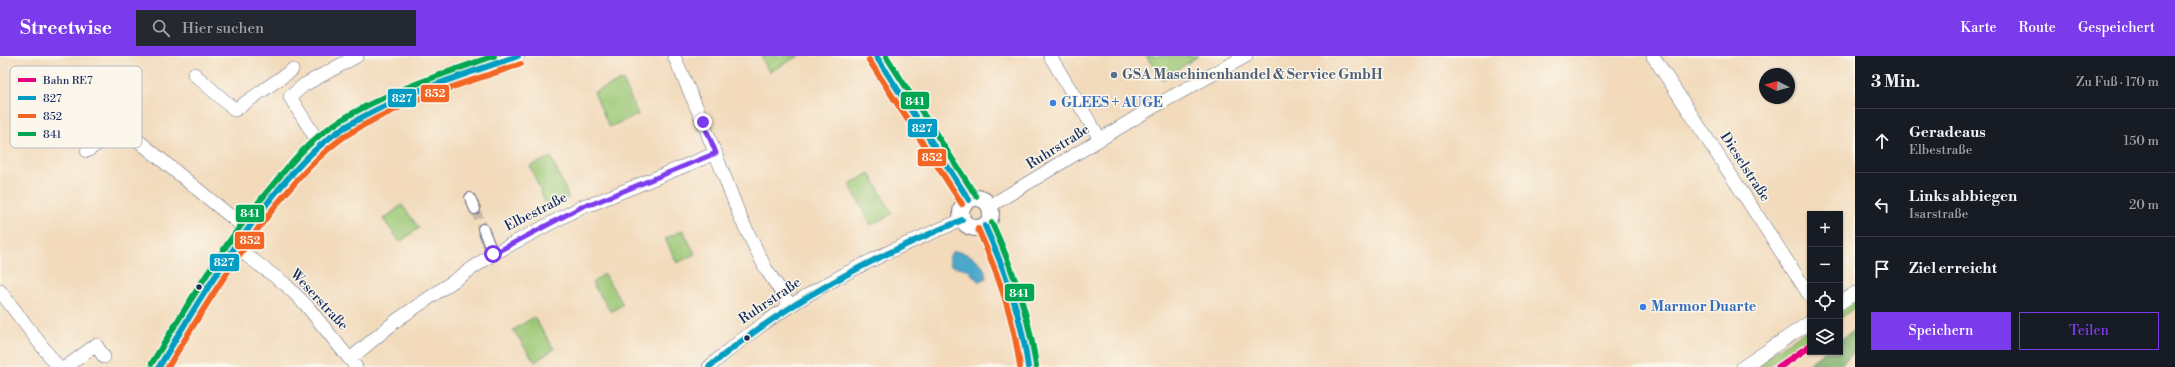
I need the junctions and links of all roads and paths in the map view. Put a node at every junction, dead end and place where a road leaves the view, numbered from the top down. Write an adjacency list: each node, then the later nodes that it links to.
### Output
1 (357, 56): 9 (street)
2 (518, 56): 12 (street)
3 (674, 56): 15 (street)
4 (876, 56): 17 (street)
5 (1050, 56): 10 (street)
6 (1246, 56): 10 (street, Ruhrstraße)
7 (1653, 56): 27 (street, Dieselstraße)
8 (194, 74): 9 (street)
9 (304, 85): 12 (street)
10 (1100, 139): 18 (street, Ruhrstraße)
11 (142, 144): 22 (street)
12 (320, 145): 22 (street)
13 (92, 148): 14 (street)
14 (87, 151)
15 (716, 153): 25 (street, Elbestraße); 30 (street)
16 (470, 198): 19 (street)
17 (969, 200): 18 (street); 20 (street)
18 (990, 206): 21 (street)
19 (475, 209)
20 (962, 220): 21 (street); 30 (street, Ruhrstraße)
21 (985, 226): 38 (street)
22 (246, 229): 24 (street)
23 (483, 229): 25 (street)
24 (234, 246): 33 (street, Weserstraße); 36 (street)
25 (493, 254): 33 (street, Elbestraße)
26 (0, 291): 34 (street)
27 (1807, 291)
28 (1855, 293): 29 (street)
29 (1843, 301)
30 (790, 305): 37 (street, Ruhrstraße)
31 (1807, 324): 39 (street)
32 (104, 357): 35 (street)
33 (353, 363)
34 (58, 367)
35 (66, 367)
36 (159, 367)
37 (709, 367)
38 (1028, 367)
39 (1743, 367)

